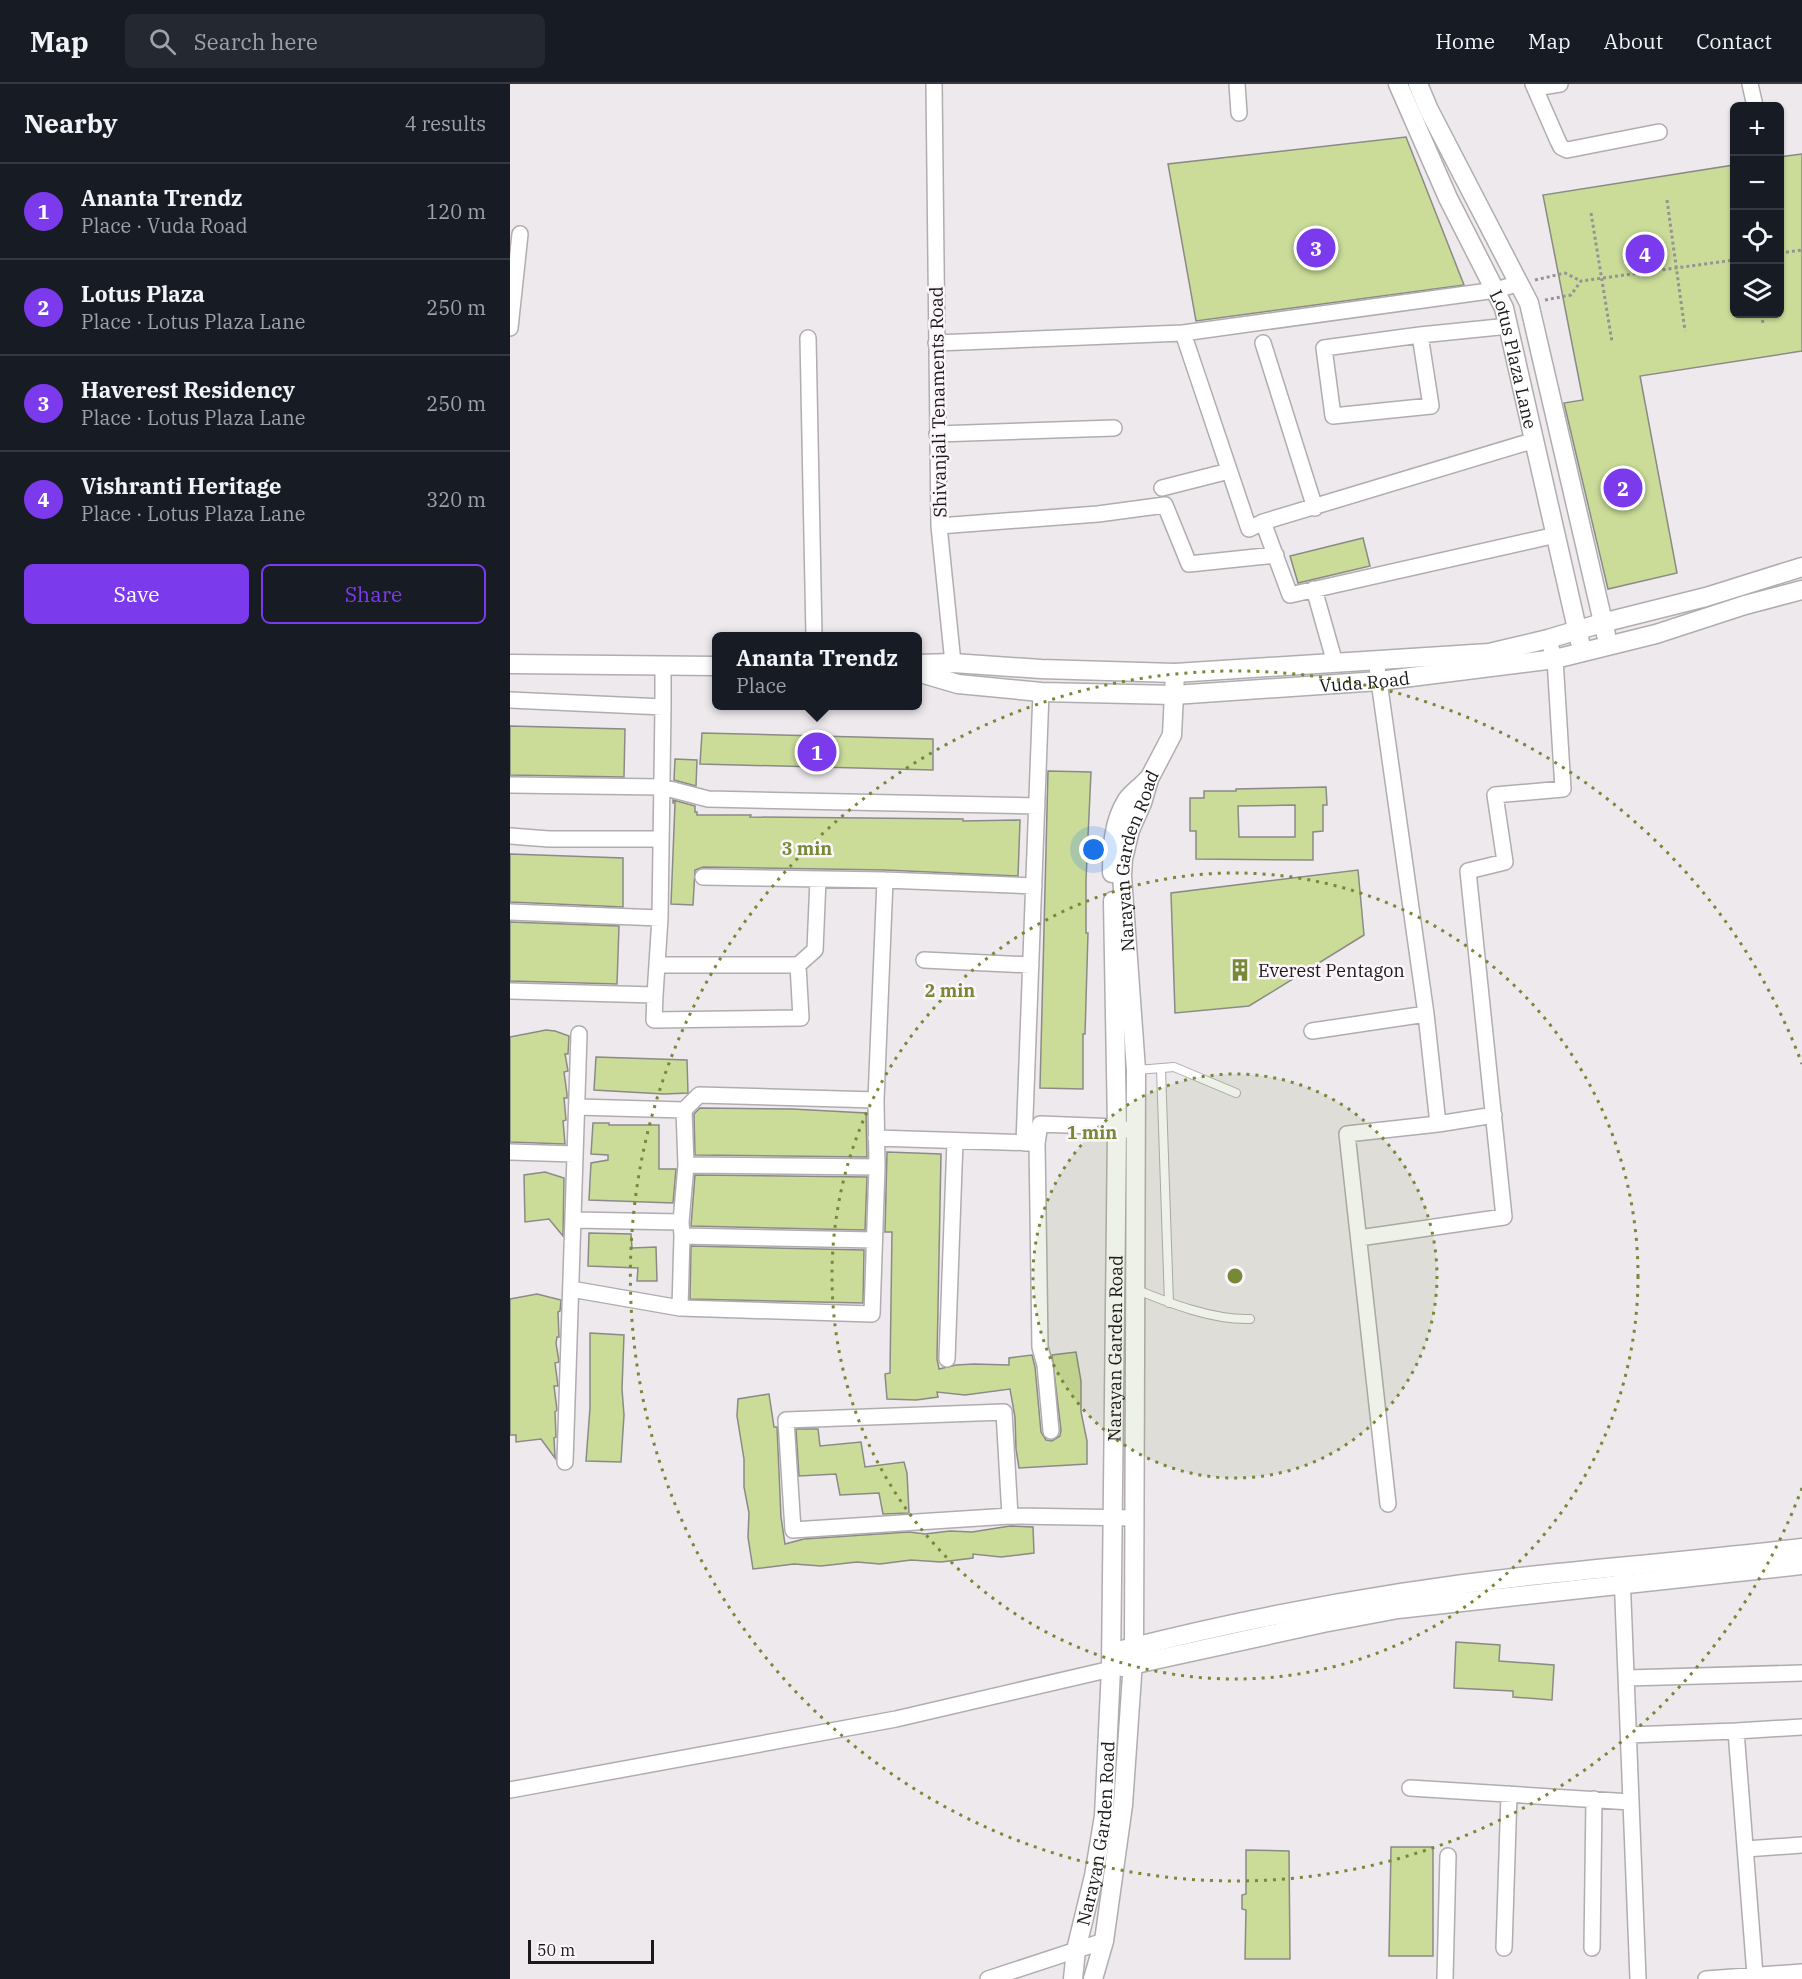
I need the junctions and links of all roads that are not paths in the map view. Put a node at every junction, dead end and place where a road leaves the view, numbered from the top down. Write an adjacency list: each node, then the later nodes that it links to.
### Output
1 (934, 84): 21 (street, Shivanjali Tenaments Road)
2 (1237, 84): 9 (street)
3 (1398, 84): 13 (street, Lotus Plaza Lane)
4 (1418, 84): 12 (street, Lotus Plaza Lane)
5 (1560, 84): 7 (street)
6 (1750, 84): 8 (street)
7 (1534, 86): 10 (street)
8 (1754, 102)
9 (1239, 113)
10 (1659, 132)
11 (520, 234): 17 (street)
12 (1520, 283): 13 (street); 14 (street, Lotus Plaza Lane)
13 (1496, 290): 15 (street, Lotus Plaza Lane); 18 (street)
14 (1529, 303): 15 (street); 36 (street, Lotus Plaza Lane)
15 (1504, 308): 16 (street, Lotus Plaza Lane)
16 (1509, 326): 19 (street); 25 (street, Lotus Plaza Lane)
17 (510, 328)
18 (1183, 333): 21 (street); 26 (street)
19 (1420, 335): 19 (street)
20 (808, 338): 38 (street)
21 (936, 342): 24 (street, Shivanjali Tenaments Road)
22 (1263, 343): 28 (street)
23 (1114, 428): 24 (street)
24 (937, 434): 30 (street, Shivanjali Tenaments Road)
25 (1535, 441): 28 (street); 31 (street, Lotus Plaza Lane)
26 (1229, 471): 27 (street); 29 (street)
27 (1162, 488)
28 (1315, 507): 29 (street)
29 (1263, 522): 32 (street)
30 (939, 526): 32 (street, Shivanjali Tenaments Road); 44 (street)
31 (1556, 536): 34 (street); 37 (street, Lotus Plaza Lane)
32 (1276, 555): 34 (street)
33 (1802, 567): 36 (street, Vuda Road)
34 (1314, 589): 45 (street)
35 (1802, 590): 40 (street, Vuda Road)
36 (1602, 623): 37 (street, Vuda Road); 40 (street, Lotus Plaza Lane)
37 (1576, 630): 39 (street, Vuda Road); 41 (street, Lotus Plaza Lane)
38 (814, 632)
39 (1548, 639): 42 (street); 43 (street, Vuda Road)
40 (1609, 646): 41 (street, Vuda Road)
41 (1583, 652): 42 (street, Vuda Road)
42 (1555, 659): 52 (street, Vuda Road); 84 (street)
43 (1376, 660): 45 (street, Vuda Road); 52 (street)
44 (953, 663): 47 (street, Vuda Road); 51 (street, Vuda Road)
45 (1335, 663): 51 (street, Vuda Road)
46 (510, 664): 48 (street)
47 (922, 664)
48 (663, 666): 49 (street); 56 (street)
49 (712, 666)
50 (922, 673): 53 (street, Vuda Road)
51 (1175, 673): 54 (street)
52 (1379, 681): 54 (street, Vuda Road); 75 (street)
53 (1041, 692): 54 (street, Vuda Road); 60 (street)
54 (1174, 695): 57 (street)
55 (510, 700): 56 (street)
56 (663, 706): 59 (street)
57 (1149, 779): 78 (street, Narayan Garden Road); 86 (street, Narayan Garden Road)
58 (510, 785): 59 (street)
59 (662, 787): 60 (street); 62 (street)
60 (1037, 806): 66 (street)
61 (510, 836): 62 (street)
62 (661, 839): 68 (street)
63 (703, 877): 64 (street)
64 (818, 879): 65 (street); 71 (street)
65 (885, 880): 66 (street); 81 (street)
66 (1034, 886): 72 (street)
67 (510, 912): 68 (street)
68 (660, 918): 70 (street)
69 (924, 960): 72 (street)
70 (657, 965): 71 (street); 74 (street)
71 (798, 965): 74 (street)
72 (1031, 965): 90 (street)
73 (510, 991): 74 (street)
74 (655, 995)
75 (1426, 1014): 76 (street); 85 (street)
76 (1312, 1030)
77 (579, 1034): 82 (street)
78 (1136, 1070): 79 (lane); 87 (street, Narayan Garden Road)
79 (1161, 1070): 80 (lane); 101 (lane)
80 (1236, 1093)
81 (876, 1100): 83 (street); 88 (street)
82 (577, 1107): 83 (street); 92 (street)
83 (684, 1110): 93 (street)
84 (1494, 1115): 85 (street); 97 (street)
85 (1438, 1124): 97 (street)
86 (1117, 1127): 87 (street); 90 (street); 110 (street, Narayan Garden Road)
87 (1135, 1131): 99 (street, Narayan Garden Road)
88 (876, 1138): 89 (street); 94 (street)
89 (955, 1141): 90 (street); 104 (street)
90 (1030, 1143): 105 (street)
91 (510, 1152): 92 (street)
92 (575, 1154): 95 (street)
93 (686, 1165): 94 (street); 96 (street)
94 (877, 1167): 98 (street)
95 (573, 1220): 96 (street); 100 (street)
96 (681, 1229): 98 (street); 102 (street)
97 (1359, 1238): 107 (street)
98 (874, 1240): 102 (street)
99 (1134, 1288): 101 (lane); 109 (street, Narayan Garden Road)
100 (571, 1289): 102 (street); 106 (street)
101 (1168, 1303): 103 (lane)
102 (680, 1308)
103 (1250, 1319)
104 (947, 1359)
105 (1051, 1431)
106 (565, 1462)
107 (1388, 1504)
108 (1010, 1516): 108 (street); 110 (street)
109 (1135, 1518): 110 (street); 114 (street, Narayan Garden Road)
110 (1113, 1519): 115 (street, Narayan Garden Road)
111 (1802, 1548): 113 (street)
112 (1802, 1565): 113 (street)
113 (1622, 1576): 114 (street); 116 (street); 118 (street)
114 (1134, 1647): 115 (street); 116 (street, Narayan Garden Road)
115 (1112, 1661): 116 (street); 123 (street); 133 (street, Narayan Garden Road)
116 (1133, 1666): 130 (street, Narayan Garden Road)
117 (1802, 1673): 118 (street)
118 (1627, 1678): 121 (street)
119 (1802, 1727): 120 (street)
120 (1736, 1731): 121 (street); 128 (street)
121 (1629, 1735): 126 (street)
122 (1410, 1788): 124 (street)
123 (510, 1790)
124 (1509, 1794): 125 (street); 131 (street)
125 (1594, 1799): 126 (street); 132 (street)
126 (1632, 1802): 140 (street)
127 (1802, 1845): 128 (street)
128 (1746, 1850): 135 (street)
129 (1448, 1856): 139 (street)
130 (1104, 1941): 133 (street); 138 (street, Narayan Garden Road)
131 (1504, 1948)
132 (1592, 1948)
133 (1076, 1950): 136 (street); 137 (street, Narayan Garden Road)
134 (1802, 1972): 135 (street)
135 (1755, 1975): 141 (street)
136 (988, 1979)
137 (1073, 1979)
138 (1093, 1979)
139 (1445, 1979)
140 (1638, 1979)
141 (1706, 1979)

